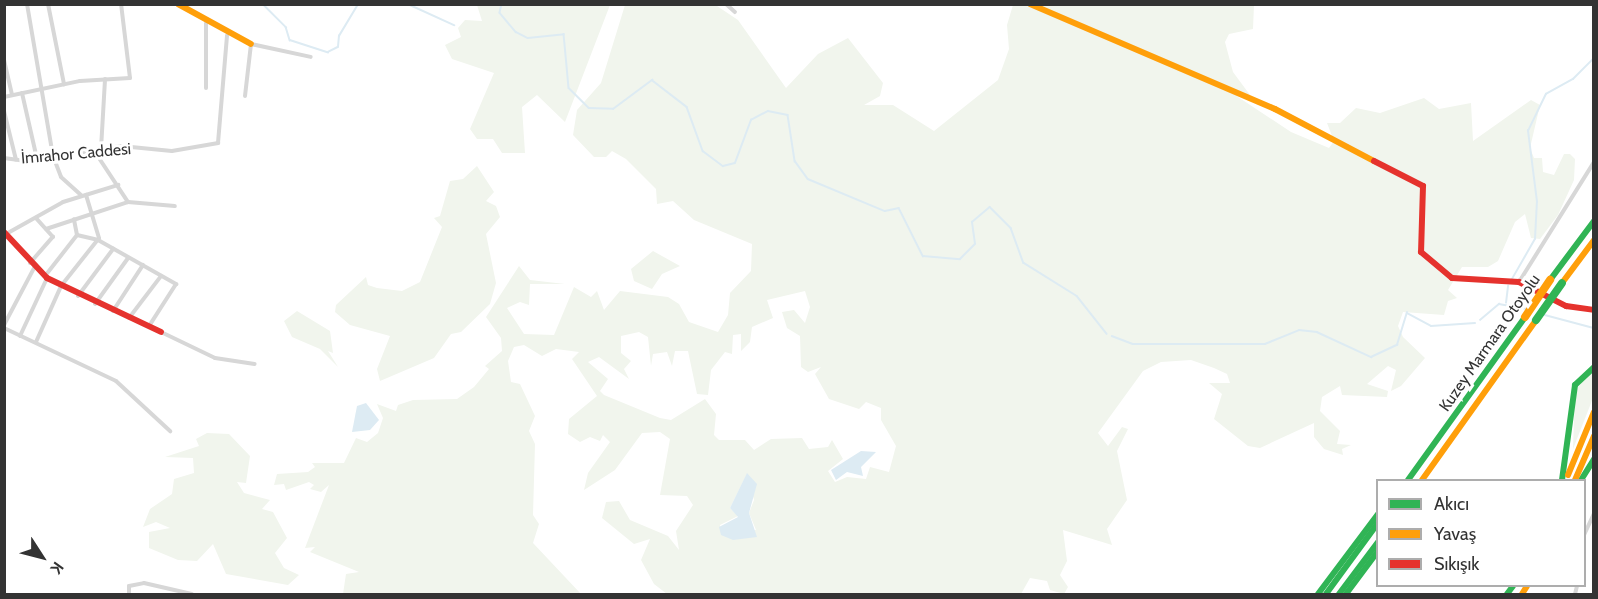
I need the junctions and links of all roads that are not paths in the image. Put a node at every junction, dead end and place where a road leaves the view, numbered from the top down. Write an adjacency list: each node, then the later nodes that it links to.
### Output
1 (27, 4): 16 (street)
2 (48, 4): 15 (street)
3 (121, 4): 14 (street)
4 (178, 4): 7 (main road)
5 (726, 4): 8 (street)
6 (1030, 4): 49 (main road)
7 (187, 8): 9 (main road)
8 (735, 12)
9 (206, 24): 10 (main road); 17 (street)
10 (227, 35): 11 (main road); 23 (street, İmrahor Caddesi)
11 (251, 44): 12 (street); 20 (street)
12 (310, 57)
13 (4, 60): 18 (street)
14 (105, 79): 15 (street); 23 (street)
15 (64, 84): 16 (street)
16 (44, 87): 19 (street); 25 (street)
17 (206, 88)
18 (12, 93): 19 (street); 21 (street)
19 (22, 93): 27 (street)
20 (245, 96)
21 (4, 97)
22 (4, 111): 28 (street)
23 (101, 149): 24 (street, İmrahor Caddesi)
24 (95, 152): 25 (street, İmrahor Caddesi); 30 (street)
25 (53, 156): 27 (street, İmrahor Caddesi); 31 (street)
26 (4, 158): 28 (street, İmrahor Caddesi)
27 (38, 159): 28 (street, İmrahor Caddesi)
28 (16, 160)
29 (1593, 162): 49 (street)
30 (117, 185): 31 (street); 32 (street)
31 (84, 196): 34 (street); 35 (street)
32 (128, 202): 33 (street); 34 (street)
33 (175, 206)
34 (92, 214): 36 (street); 41 (street)
35 (36, 218): 38 (street); 39 (street)
36 (74, 219): 38 (street); 40 (street)
37 (1593, 221): 68 (main road, Kuzey Marmara Otoyolu, bridge)
38 (46, 229): 45 (street)
39 (5, 233): 45 (main road)
40 (77, 235): 41 (street); 48 (street)
41 (98, 240): 43 (street); 50 (street)
42 (1593, 240): 69 (main road, Kuzey Marmara Otoyolu, bridge)
43 (113, 249): 44 (street); 51 (street)
44 (128, 258): 46 (street); 52 (street)
45 (32, 266): 48 (main road); 56 (street)
46 (143, 266): 47 (street); 54 (street)
47 (161, 275): 55 (street); 57 (street)
48 (46, 278): 50 (main road); 59 (street)
49 (1519, 282): 53 (main road)
50 (61, 286): 51 (main road); 60 (street)
51 (78, 296): 52 (main road)
52 (94, 304): 54 (main road)
53 (1593, 310)
54 (112, 312): 55 (main road)
55 (129, 318): 57 (main road)
56 (4, 326): 59 (street)
57 (148, 326): 58 (main road)
58 (161, 332): 61 (street)
59 (20, 336): 60 (street)
60 (36, 342): 64 (street)
61 (255, 364)
62 (1593, 367): 70 (main road)
63 (1593, 412): 66 (main road)
64 (170, 431)
65 (1593, 436): 66 (main road)
66 (1583, 450): 71 (main road); 72 (main road)
67 (1593, 459): 73 (main road)
68 (1407, 479)
69 (1425, 479)
70 (1564, 479)
71 (1565, 479)
72 (1575, 479)
73 (1582, 479)
74 (1593, 514): 77 (street)
75 (1376, 515): 82 (main road)
76 (1376, 524): 83 (main road)
77 (1586, 530)
78 (1376, 543): 84 (main road)
79 (1376, 552): 85 (main road)
80 (129, 594): 81 (street)
81 (192, 594)
82 (1318, 594)
83 (1326, 594)
84 (1339, 594)
85 (1346, 594)

